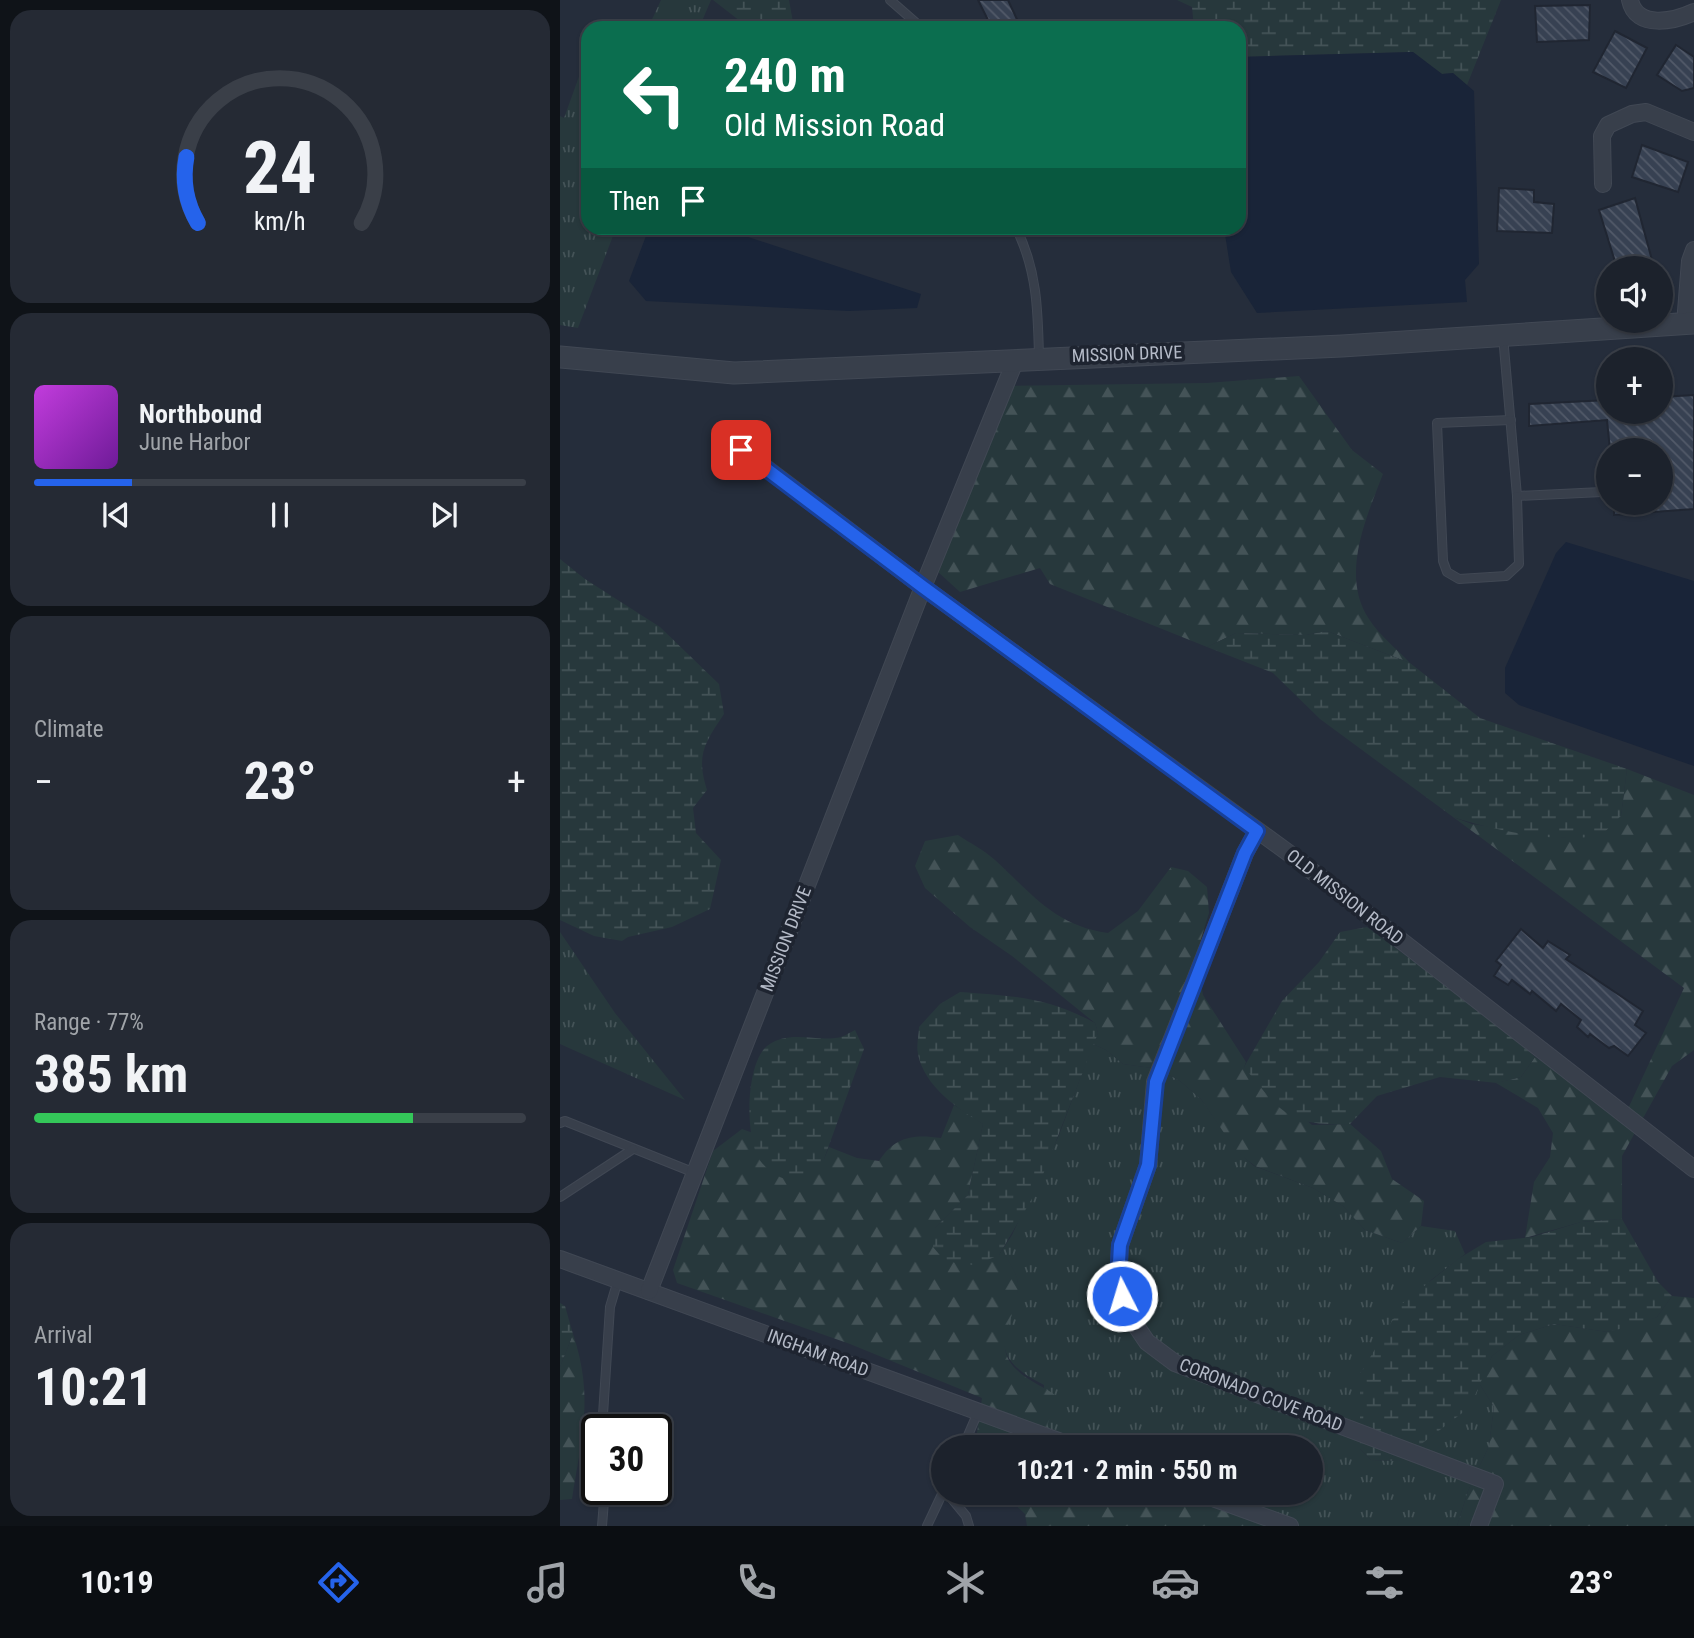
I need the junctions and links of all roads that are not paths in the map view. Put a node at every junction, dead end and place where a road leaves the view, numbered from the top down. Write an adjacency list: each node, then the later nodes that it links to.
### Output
1 (890, 0): 4 (lane)
2 (1630, 0): 3 (street)
3 (1694, 12)
4 (914, 21)
5 (1694, 132): 6 (street)
6 (1603, 184)
7 (1020, 235): 11 (lane)
8 (1694, 250): 9 (street)
9 (1689, 324): 10 (street, MISSION DRIVE)
10 (1503, 336): 11 (street, MISSION DRIVE); 14 (lane)
11 (1039, 358): 12 (street, MISSION DRIVE)
12 (1016, 359): 13 (street, MISSION DRIVE); 18 (street, MISSION DRIVE)
13 (561, 361)
14 (1511, 420): 17 (lane); 17 (lane)
15 (722, 431): 18 (street, OLD MISSION ROAD)
16 (1596, 492): 17 (lane)
17 (1517, 496)
18 (923, 587): 19 (street, OLD MISSION ROAD); 23 (street, MISSION DRIVE)
19 (1257, 831): 22 (street, OLD MISSION ROAD); 40 (street, CORONADO COVE ROAD)
20 (560, 1123): 21 (lane)
21 (633, 1149): 23 (lane); 24 (lane)
22 (1694, 1169)
23 (695, 1173): 27 (street, MISSION DRIVE)
24 (560, 1197)
25 (560, 1259): 26 (street, INGHAM ROAD)
26 (618, 1280): 27 (street, INGHAM ROAD); 29 (lane)
27 (649, 1291): 28 (street, INGHAM ROAD)
28 (978, 1412): 30 (lane); 31 (street, INGHAM ROAD)
29 (603, 1414)
30 (968, 1435)
31 (1042, 1435)
32 (603, 1505): 36 (lane)
33 (938, 1505): 37 (lane)
34 (956, 1505): 38 (lane)
35 (1232, 1505): 39 (street)
36 (602, 1526)
37 (927, 1526)
38 (969, 1526)
39 (1290, 1526)
40 (1479, 1526)

